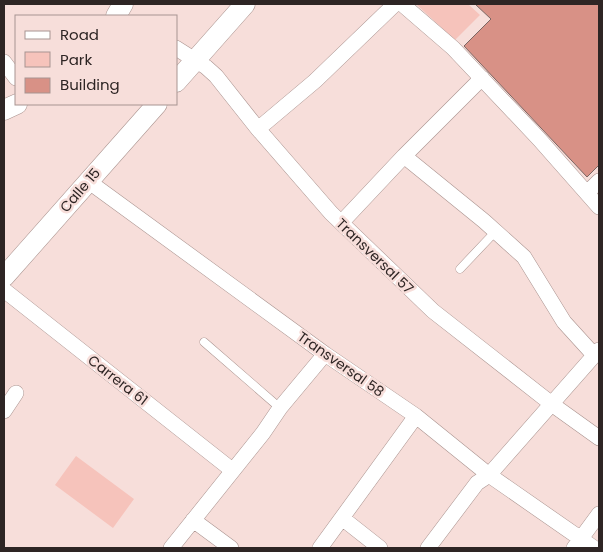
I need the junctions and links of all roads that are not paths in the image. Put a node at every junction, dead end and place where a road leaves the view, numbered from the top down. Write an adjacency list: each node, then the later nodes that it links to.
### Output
1 (245, 4): 5 (street)
2 (395, 4): 11 (street)
3 (402, 4): 8 (street)
4 (178, 49): 5 (street, Transversal 57)
5 (196, 60): 9 (street); 11 (street, Transversal 57)
6 (4, 62): 7 (street)
7 (15, 77)
8 (482, 78): 12 (street); 15 (street)
9 (178, 80)
10 (156, 105): 14 (street, Calle 15)
11 (258, 129): 17 (street, Transversal 57)
12 (404, 156): 17 (street); 18 (street)
13 (599, 181): 15 (street)
14 (88, 182): 20 (street, Calle 15); 24 (street, Transversal 58)
15 (587, 193): 16 (street)
16 (599, 207)
17 (341, 223): 26 (street, Transversal 57)
18 (495, 232): 19 (lane); 23 (street)
19 (460, 269)
20 (4, 277)
21 (4, 290): 31 (street, Carrera 61)
22 (204, 342): 27 (lane)
23 (597, 352): 26 (street)
24 (325, 354): 27 (street); 29 (street, Transversal 58)
25 (16, 393): 28 (street)
26 (553, 405): 30 (street, Transversal 57); 32 (street)
27 (280, 408): 31 (street)
28 (4, 411)
29 (416, 416): 32 (street, Transversal 58); 34 (street)
30 (599, 438)
31 (232, 470): 35 (street)
32 (489, 476): 36 (street, Transversal 58); 41 (street)
33 (599, 514): 36 (street)
34 (342, 518): 39 (street); 40 (street)
35 (193, 520): 37 (street); 38 (street)
36 (577, 544): 42 (street, Transversal 58)
37 (171, 548)
38 (231, 548)
39 (320, 548)
40 (380, 548)
41 (428, 548)
42 (594, 548)

